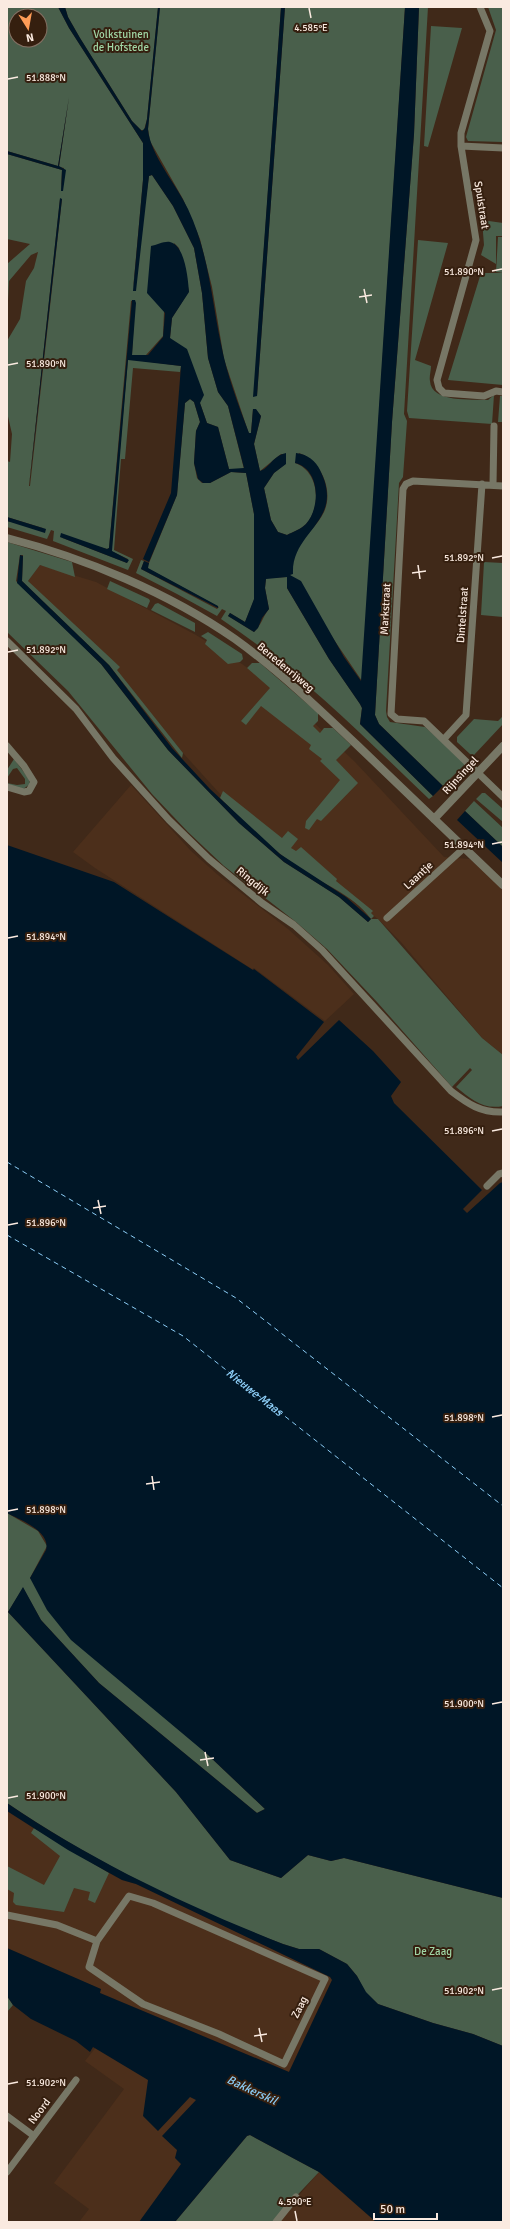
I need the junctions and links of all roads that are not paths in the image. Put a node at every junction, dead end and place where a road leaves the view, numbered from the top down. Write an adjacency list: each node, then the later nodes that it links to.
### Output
1 (480, 7): 2 (street, Spuistraat)
2 (461, 146): 3 (street); 4 (street, Spuistraat)
3 (503, 148)
4 (503, 392)
5 (494, 426): 7 (street)
6 (482, 484): 7 (street, Markstraat); 11 (street, Dintelstraat); 11 (street, Markstraat)
7 (493, 485): 8 (street, Markstraat)
8 (503, 486)
9 (7, 538): 17 (street, Benedenrijweg)
10 (7, 641): 21 (street, Ringdijk)
11 (444, 739): 14 (street, Markstraat)
12 (7, 746): 15 (street)
13 (503, 746): 14 (street, Rijnsingel)
14 (478, 772): 16 (street, Markstraat); 17 (street, Rijnsingel)
15 (7, 788)
16 (503, 796)
17 (434, 819): 18 (street, Benedenrijweg)
18 (464, 848): 19 (street, Benedenrijweg); 20 (street, Laantje)
19 (503, 885)
20 (387, 918)
21 (503, 1112)
22 (503, 1173): 23 (street)
23 (487, 1186)
24 (7, 1915): 25 (street)
25 (97, 1941): 25 (street, Zaag)
26 (76, 2080): 28 (street, Noord)
27 (7, 2116): 28 (street, Noord)
28 (34, 2136): 29 (street, Noord)
29 (7, 2172)
30 (296, 2197): 31 (street)
31 (276, 2222)

